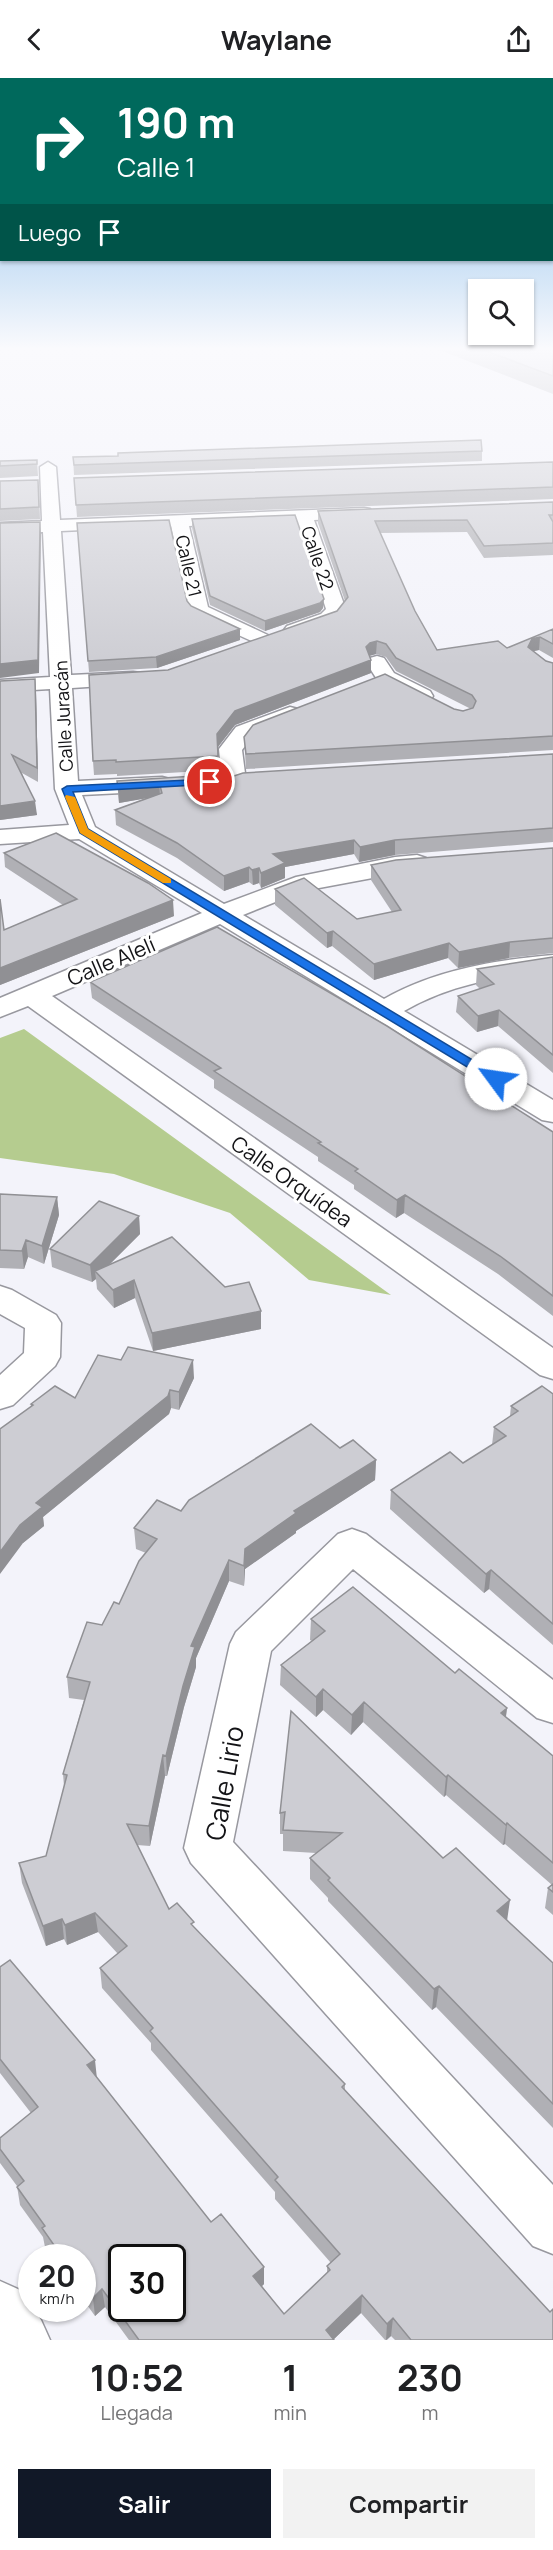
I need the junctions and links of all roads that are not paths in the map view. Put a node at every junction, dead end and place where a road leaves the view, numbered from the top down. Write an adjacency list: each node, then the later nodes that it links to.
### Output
1 (46, 479): 5 (street, Calle Juracán)
2 (387, 513): 3 (street)
3 (304, 516): 4 (street); 7 (street, Calle 22)
4 (179, 520): 5 (street); 7 (street, Calle 21)
5 (51, 526): 6 (street); 10 (street, Calle Juracán)
6 (0, 528)
7 (265, 641): 8 (street, Calle 22)
8 (233, 652)
9 (149, 677): 10 (street)
10 (61, 683): 11 (street); 19 (street, Calle Juracán)
11 (0, 686)
12 (364, 686): 14 (street)
13 (309, 707): 16 (street)
14 (443, 707)
15 (258, 779): 16 (street)
16 (234, 781): 17 (street)
17 (210, 782)
18 (186, 783): 19 (street)
19 (67, 789): 20 (street, Calle Juracán)
20 (84, 831): 21 (street); 23 (street)
21 (0, 837)
22 (440, 861): 23 (street, Calle Alelí)
23 (222, 914): 25 (street, Calle Alelí); 27 (street)
24 (553, 963): 27 (street)
25 (31, 995): 26 (street, Calle Alelí); 30 (street, Calle Orquídea)
26 (0, 1008)
27 (383, 1012): 28 (street)
28 (553, 1113)
29 (0, 1298): 31 (street)
30 (553, 1366)
31 (0, 1396)
32 (553, 1705): 33 (street, Calle Lirio)
33 (553, 2226)
34 (0, 2310): 35 (street)
35 (21, 2340)

